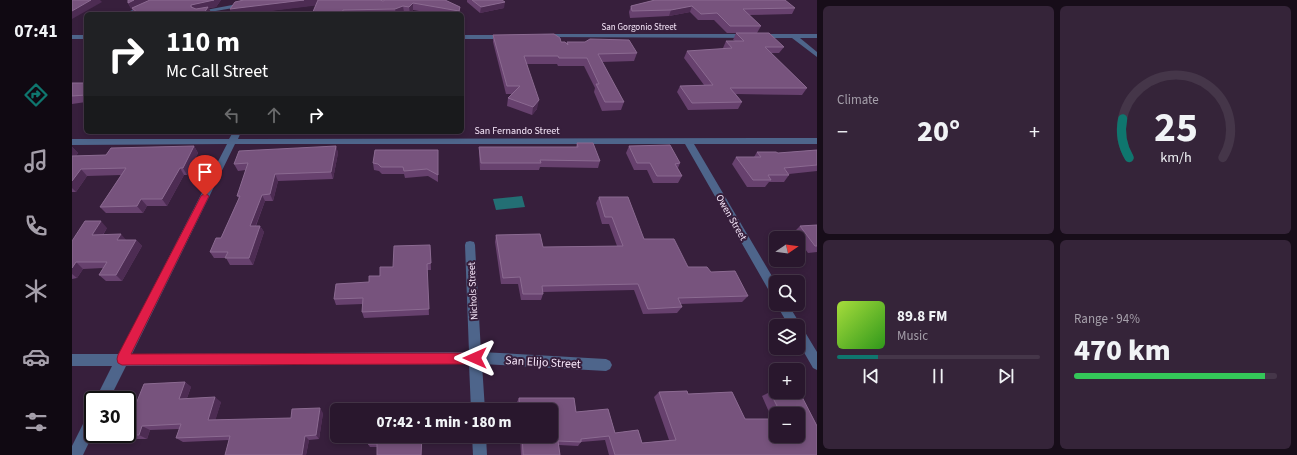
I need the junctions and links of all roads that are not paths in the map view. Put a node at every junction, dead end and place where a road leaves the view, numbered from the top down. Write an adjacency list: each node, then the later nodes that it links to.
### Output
1 (161, 0): 3 (street)
2 (247, 4): 4 (street)
3 (131, 12)
4 (198, 12)
5 (515, 36): 10 (street)
6 (538, 36): 7 (street, San Gorgonio Street)
7 (794, 36): 8 (street, San Gorgonio Street); 12 (street)
8 (817, 36)
9 (84, 37): 11 (street)
10 (464, 37)
11 (72, 38)
12 (817, 55)
13 (235, 137): 14 (street, San Fernando Street); 16 (street, San Fernando Street); 22 (street)
14 (688, 141): 15 (street, San Fernando Street); 18 (street, Owen Street)
15 (817, 141)
16 (72, 142)
17 (470, 245): 20 (street, Nichols Street)
18 (769, 282)
19 (805, 342): 21 (street)
20 (475, 358): 22 (street, San Elijo Street); 24 (street, San Elijo Street); 26 (street, Nichols Street)
21 (815, 358)
22 (122, 359): 23 (street, San Elijo Street); 25 (street)
23 (72, 360)
24 (606, 365)
25 (106, 391)
26 (478, 403)
27 (84, 437): 29 (street)
28 (479, 443): 30 (street)
29 (75, 455)
30 (480, 455)

